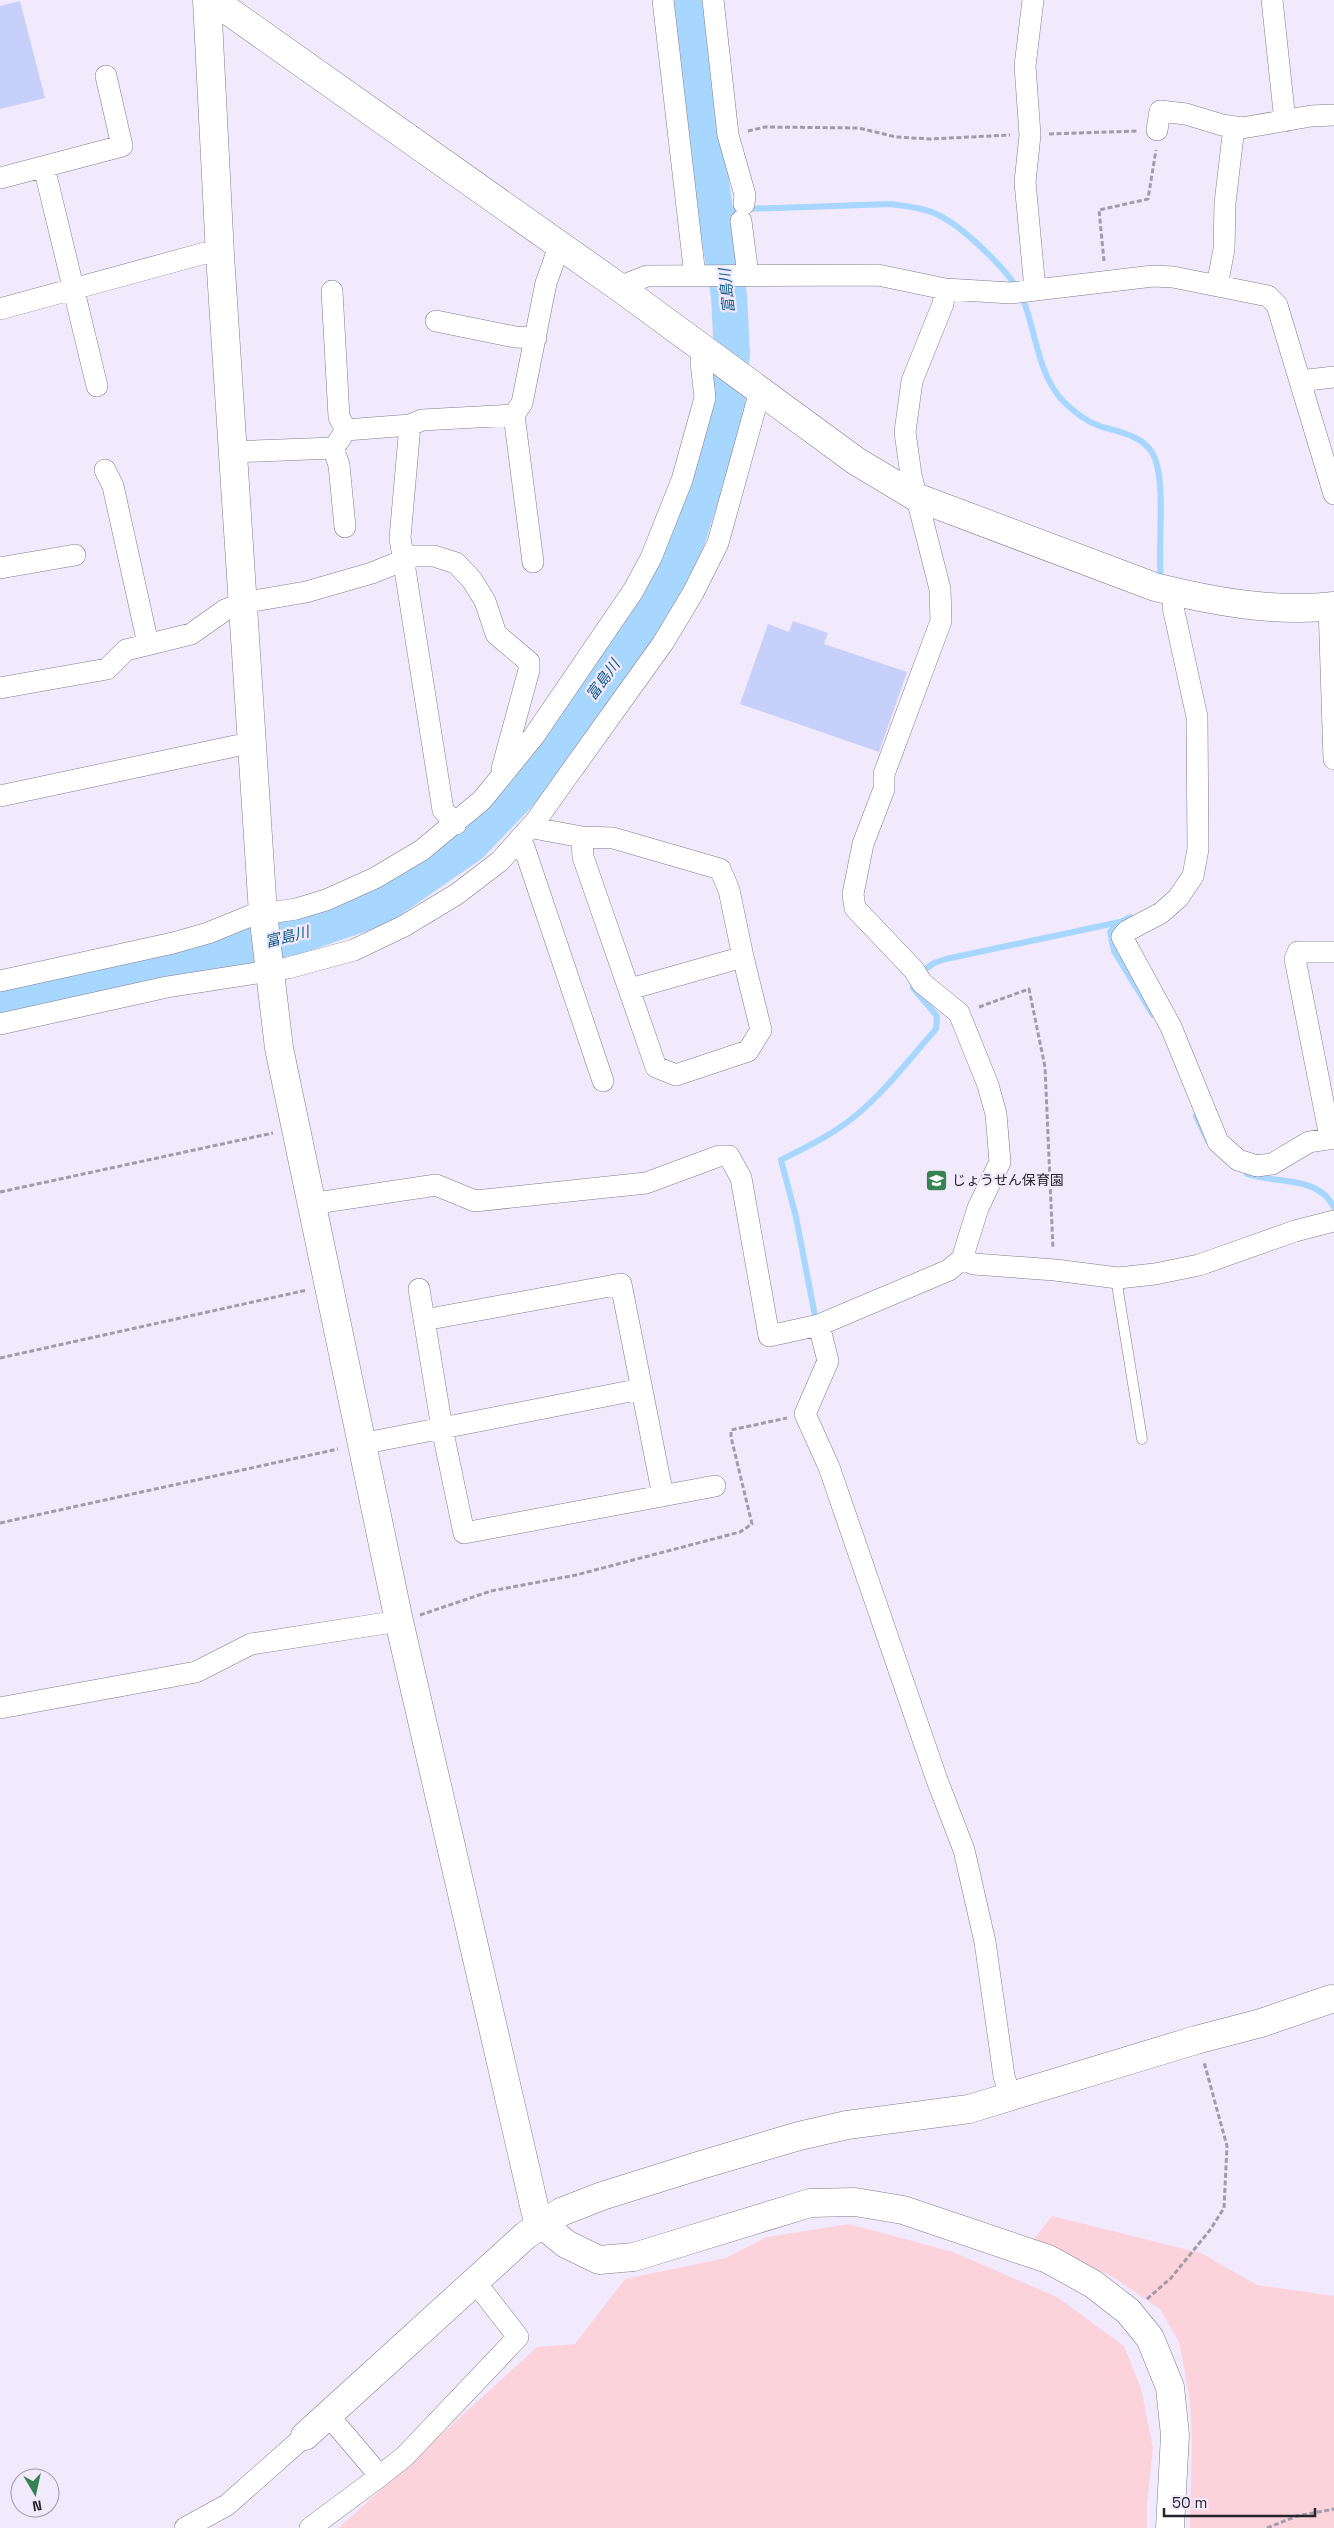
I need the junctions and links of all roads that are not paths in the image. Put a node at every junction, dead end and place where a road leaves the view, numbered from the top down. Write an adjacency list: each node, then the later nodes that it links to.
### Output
1 (207, 0): 15 (street)
2 (213, 0): 14 (street)
3 (663, 0): 17 (street)
4 (713, 0): 16 (street)
5 (1033, 0): 21 (street)
6 (1272, 0): 9 (street)
7 (106, 76): 12 (street)
8 (1334, 115): 9 (street)
9 (1285, 121): 10 (street)
10 (1234, 127): 11 (street); 18 (street)
11 (1157, 130)
12 (44, 167): 13 (street); 19 (street)
13 (0, 178)
14 (562, 248): 22 (street); 26 (street)
15 (220, 255): 19 (street); 36 (street)
16 (746, 275): 17 (street); 20 (street)
17 (699, 276): 22 (street)
18 (1217, 286): 21 (street); 29 (street)
19 (74, 289): 24 (street); 30 (street)
20 (945, 289): 21 (street); 39 (street)
21 (1035, 289)
22 (623, 290): 27 (street)
23 (332, 291): 34 (street)
24 (0, 309)
25 (436, 321): 26 (street)
26 (536, 338): 32 (street)
27 (707, 352): 31 (street); 52 (street)
28 (1334, 377): 29 (street)
29 (1300, 381): 38 (street)
30 (97, 386)
31 (754, 387): 39 (street); 54 (street)
32 (514, 415): 33 (street); 43 (street)
33 (410, 425): 34 (street); 42 (street)
34 (346, 430): 35 (street)
35 (333, 448): 36 (street); 40 (street)
36 (232, 452): 46 (street)
37 (105, 470): 48 (street)
38 (1334, 494)
39 (916, 497): 45 (street); 69 (street)
40 (345, 526)
41 (75, 555): 44 (street)
42 (403, 559): 46 (street); 52 (street); 55 (street)
43 (533, 562)
44 (0, 568)
45 (1177, 592): 47 (street); 66 (street)
46 (242, 603): 48 (street); 50 (street)
47 (1331, 606): 51 (street)
48 (148, 644): 49 (street)
49 (0, 688)
50 (252, 744): 53 (street); 58 (street)
51 (1334, 759)
52 (504, 776): 55 (street)
53 (1, 792)
54 (535, 822): 56 (street); 57 (street)
55 (456, 824): 58 (street)
56 (582, 837): 60 (street); 63 (street)
57 (519, 840): 61 (street); 65 (street)
58 (264, 918): 61 (street); 62 (street)
59 (1334, 952): 66 (street)
60 (743, 957): 63 (street); 63 (street)
61 (269, 968): 64 (street); 67 (street)
62 (0, 981)
63 (630, 989)
64 (0, 1024)
65 (603, 1082)
66 (1332, 1138)
67 (310, 1204): 73 (street); 77 (street)
68 (1334, 1221): 70 (street)
69 (962, 1260): 70 (street); 73 (street)
70 (1118, 1278): 76 (lane)
71 (419, 1289): 72 (street)
72 (424, 1320): 74 (street); 75 (street)
73 (819, 1326): 83 (street)
74 (642, 1390): 75 (street); 79 (street)
75 (442, 1428): 77 (street); 79 (street)
76 (1142, 1439)
77 (361, 1444): 80 (street)
78 (715, 1486): 79 (street)
79 (663, 1496)
80 (399, 1621): 81 (street); 84 (street)
81 (0, 1708)
82 (1332, 1998): 83 (street)
83 (1011, 2098): 84 (street)
84 (542, 2224): 85 (street); 91 (street)
85 (472, 2283): 86 (street); 88 (street)
86 (328, 2415): 87 (street); 88 (street)
87 (305, 2436): 89 (street)
88 (380, 2476): 90 (street)
89 (186, 2528)
90 (310, 2528)
91 (1170, 2528)

